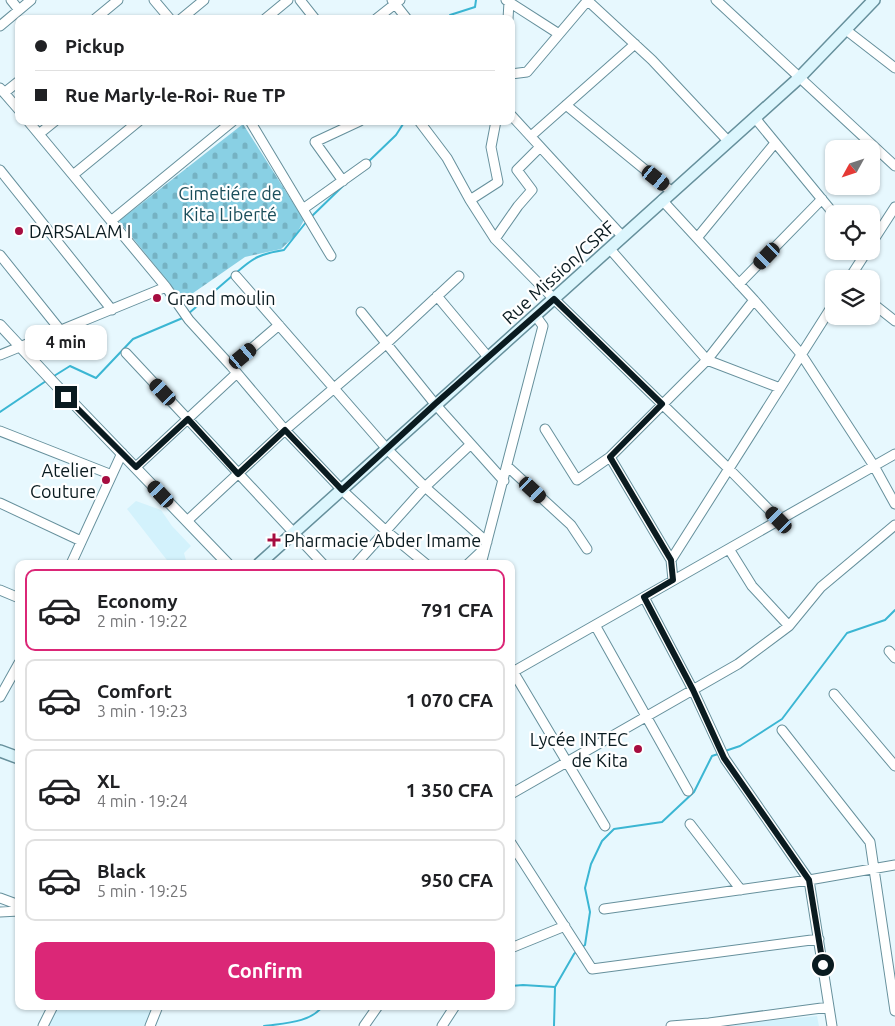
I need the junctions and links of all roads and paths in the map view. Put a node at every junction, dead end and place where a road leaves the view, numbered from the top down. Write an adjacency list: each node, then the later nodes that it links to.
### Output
1 (11, 0): 13 (street)
2 (31, 0): 13 (street)
3 (118, 0): 14 (street)
4 (154, 0): 15 (street)
5 (204, 0): 16 (street)
6 (288, 0): 17 (street)
7 (300, 0): 18 (street)
8 (587, 0): 24 (street); 25 (street)
9 (716, 0): 28 (street)
10 (874, 0): 23 (main road, Rue Mission/CSRF)
11 (395, 1): 19 (street); 20 (street)
12 (507, 1): 21 (street); 24 (street)
13 (19, 10): 22 (street)
14 (100, 15)
15 (167, 15)
16 (186, 15)
17 (270, 15)
18 (312, 15)
19 (380, 15)
20 (404, 15)
21 (508, 15)
22 (0, 26)
23 (846, 30): 26 (street); 28 (main road, Rue Mission/CSRF)
24 (559, 34): 27 (street)
25 (635, 44): 32 (street); 45 (street)
26 (895, 68)
27 (515, 74)
28 (799, 78): 33 (main road, Rue Mission/CSRF); 49 (street)
29 (15, 83): 30 (street)
30 (2, 90): 31 (street)
31 (15, 105)
32 (566, 105): 44 (street); 53 (street)
33 (755, 118): 45 (main road, Rue Mission/CSRF); 46 (street)
34 (515, 119): 44 (street)
35 (31, 125): 43 (street)
36 (50, 125): 43 (street)
37 (134, 125): 51 (street)
38 (228, 125): 60 (street)
39 (252, 125): 59 (street)
40 (351, 125): 52 (street)
41 (423, 125): 55 (street)
42 (495, 125): 55 (street)
43 (39, 134): 51 (street)
44 (531, 136): 47 (street)
45 (728, 141): 53 (main road, Rue Mission/CSRF)
46 (775, 143): 54 (street); 63 (street)
47 (540, 147): 62 (street); 64 (street)
48 (366, 164): 52 (street)
49 (895, 166)
50 (0, 170): 76 (street)
51 (73, 175): 60 (street)
52 (343, 181): 59 (street)
53 (672, 191): 56 (main road, Rue Mission/CSRF)
54 (822, 199): 57 (street); 70 (street)
55 (470, 200): 64 (street)
56 (662, 200): 62 (main road, Rue Mission/CSRF); 63 (street)
57 (827, 205)
58 (895, 207): 61 (street)
59 (303, 209): 67 (street)
60 (111, 221): 71 (street)
61 (880, 230)
62 (623, 237): 65 (main road, Rue Mission/CSRF)
63 (697, 238): 70 (street)
64 (495, 239): 73 (street)
65 (610, 249): 73 (main road, Rue Mission/CSRF); 90 (street)
66 (0, 255): 83 (street)
67 (331, 256)
68 (236, 276): 82 (street)
69 (459, 276): 72 (street)
70 (740, 284): 74 (street)
71 (166, 287): 76 (street); 91 (street)
72 (437, 296): 84 (street); 89 (street)
73 (554, 299): 78 (main road, Rue Mission/CSRF); 95 (street)
74 (754, 300): 88 (street); 90 (street)
75 (880, 309): 80 (street)
76 (112, 310): 83 (street)
77 (361, 312): 84 (street)
78 (535, 315): 89 (main road, Rue Mission/CSRF); 105 (street)
79 (825, 317): 88 (street)
80 (895, 321)
81 (0, 325): 85 (street)
82 (279, 325): 91 (street); 92 (street)
83 (61, 330): 85 (street)
84 (387, 343): 92 (street); 94 (street)
85 (21, 347): 87 (street); 102 (street)
86 (126, 353): 96 (street)
87 (0, 354)
88 (801, 354): 93 (street); 106 (street)
89 (488, 357): 94 (main road, Rue Mission/CSRF)
90 (707, 360): 93 (street); 95 (street)
91 (234, 369): 96 (street); 98 (street)
92 (334, 387): 98 (street); 101 (street)
93 (780, 388): 108 (street)
94 (435, 404): 100 (street); 101 (main road, Rue Mission/CSRF)
95 (662, 404): 104 (street); 108 (street)
96 (188, 419): 107 (street); 109 (street)
97 (545, 429): 104 (street)
98 (285, 430): 109 (street); 113 (street)
99 (0, 431): 110 (street)
100 (471, 444): 111 (street); 112 (street)
101 (387, 449): 112 (street); 113 (main road, Rue Mission/CSRF)
102 (122, 453): 107 (street); 110 (street)
103 (895, 454): 106 (street)
104 (610, 457): 133 (street)
105 (507, 466): 111 (street); 123 (street)
106 (874, 466): 115 (street); 116 (street)
107 (136, 467): 117 (street)
108 (729, 469): 116 (street); 133 (street)
109 (238, 474): 117 (street); 120 (street)
110 (112, 475): 121 (street)
111 (504, 481): 122 (street)
112 (426, 487): 119 (street); 122 (street)
113 (342, 490): 119 (street); 120 (main road, Rue Mission/CSRF)
114 (0, 503): 121 (street)
115 (895, 504)
116 (779, 520): 124 (street)
117 (187, 521): 126 (street)
118 (895, 525): 139 (street)
119 (386, 531): 129 (street); 130 (street)
120 (294, 533): 127 (main road, Rue Mission/CSRF); 128 (street)
121 (81, 541): 125 (street)
122 (486, 545): 131 (street); 132 (street)
123 (587, 549)
124 (729, 549): 134 (street); 139 (street)
125 (73, 560)
126 (224, 560)
127 (264, 560)
128 (319, 560)
129 (360, 560)
130 (421, 560)
131 (472, 560)
132 (482, 560)
133 (671, 560): 134 (street)
134 (673, 580): 137 (street)
135 (0, 590): 136 (street)
136 (15, 596)
137 (644, 597): 138 (street); 144 (street)
138 (595, 625): 141 (street); 147 (street)
139 (789, 626): 144 (street)
140 (15, 667): 143 (street)
141 (515, 669)
142 (515, 676): 151 (street)
143 (4, 678): 146 (street)
144 (693, 690): 147 (street); 160 (street)
145 (834, 694): 152 (street)
146 (0, 697)
147 (646, 716): 151 (street); 154 (street)
148 (782, 730): 159 (street)
149 (0, 751): 150 (main road)
150 (15, 757)
151 (567, 762): 153 (street); 156 (street)
152 (895, 766)
153 (515, 792)
154 (688, 792)
155 (690, 824): 161 (street)
156 (605, 826)
157 (515, 849): 167 (street)
158 (895, 866): 159 (street)
159 (874, 869): 160 (street); 175 (street)
160 (809, 880): 161 (street); 168 (street)
161 (741, 890): 164 (street)
162 (0, 898): 163 (street)
163 (15, 904)
164 (604, 909)
165 (15, 911): 166 (street)
166 (0, 912)
167 (565, 926): 168 (street); 169 (street)
168 (818, 939): 170 (street)
169 (515, 946)
170 (829, 1007): 176 (street); 182 (street)
171 (51, 1010): 177 (street)
172 (156, 1010): 178 (street)
173 (375, 1010): 179 (street)
174 (452, 1010): 180 (street)
175 (895, 1011)
176 (710, 1025): 181 (street)
177 (43, 1026)
178 (150, 1026)
179 (364, 1026)
180 (442, 1026)
181 (672, 1026)
182 (832, 1026)

